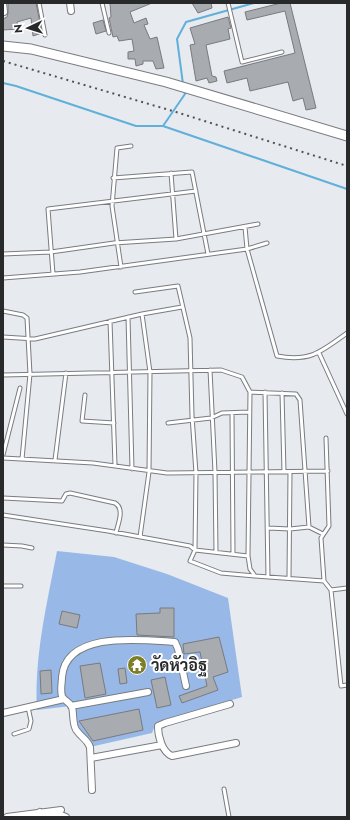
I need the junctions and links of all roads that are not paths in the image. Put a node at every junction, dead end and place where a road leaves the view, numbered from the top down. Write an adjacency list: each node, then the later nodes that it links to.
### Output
1 (3, 3): 7 (street)
2 (39, 3): 9 (lane)
3 (70, 3): 6 (street)
4 (102, 3): 8 (lane)
5 (228, 4): 11 (lane)
6 (72, 11)
7 (4, 12)
8 (109, 33)
9 (45, 35)
10 (3, 46): 12 (main road)
11 (282, 52)
12 (347, 136)
13 (131, 146): 15 (lane)
14 (171, 173): 15 (lane); 16 (lane); 17 (lane)
15 (113, 178): 18 (lane)
16 (196, 191): 17 (lane); 21 (lane)
17 (172, 195): 18 (lane); 22 (lane)
18 (112, 202): 23 (lane); 26 (lane)
19 (258, 224): 20 (lane)
20 (245, 227): 21 (lane); 25 (lane)
21 (205, 235): 22 (lane); 28 (lane)
22 (176, 239): 23 (lane)
23 (116, 243): 26 (lane); 29 (lane)
24 (267, 243): 25 (lane)
25 (247, 249): 28 (lane); 41 (lane)
26 (50, 252): 27 (lane); 30 (lane)
27 (3, 254)
28 (208, 254): 29 (lane)
29 (121, 266): 30 (lane)
30 (53, 274): 31 (lane)
31 (3, 278)
32 (135, 292): 33 (lane)
33 (182, 307): 35 (lane); 42 (lane)
34 (3, 311): 40 (lane)
35 (142, 314): 36 (lane); 46 (lane)
36 (128, 317): 37 (lane); 45 (lane)
37 (110, 321): 40 (lane); 44 (lane)
38 (347, 333): 41 (lane)
39 (3, 337): 40 (lane)
40 (28, 339): 48 (lane)
41 (319, 353): 57 (lane)
42 (191, 370): 43 (lane); 46 (lane); 59 (lane)
43 (210, 370): 51 (lane); 58 (lane)
44 (112, 372): 45 (lane); 47 (lane); 60 (lane)
45 (130, 372): 46 (lane); 67 (lane)
46 (150, 372): 69 (lane)
47 (66, 373): 48 (lane); 65 (lane)
48 (30, 374): 49 (lane); 64 (lane)
49 (3, 375)
50 (20, 388): 63 (lane)
51 (250, 392): 52 (lane); 55 (lane)
52 (265, 392): 53 (lane); 77 (lane)
53 (282, 393): 71 (lane); 73 (lane)
54 (85, 395): 60 (lane)
55 (249, 412): 56 (lane); 76 (lane)
56 (232, 413): 58 (lane); 75 (lane)
57 (347, 414)
58 (213, 417): 59 (lane); 70 (lane)
59 (192, 420): 61 (lane); 74 (lane)
60 (114, 422): 66 (lane)
61 (168, 423)
62 (326, 438): 68 (lane)
63 (3, 456): 64 (lane)
64 (22, 459): 65 (lane)
65 (55, 460): 66 (lane)
66 (115, 466): 67 (lane)
67 (132, 469): 69 (lane)
68 (328, 471): 73 (lane); 84 (lane)
69 (149, 472): 74 (lane); 85 (lane)
70 (215, 472): 74 (lane); 75 (lane); 89 (lane)
71 (284, 472): 72 (lane); 77 (lane)
72 (290, 472): 73 (lane); 82 (lane)
73 (305, 472): 80 (lane)
74 (196, 473): 88 (lane)
75 (233, 473): 76 (lane); 90 (lane)
76 (250, 473): 77 (lane); 91 (lane)
77 (267, 473): 81 (lane)
78 (3, 498): 83 (lane)
79 (3, 515): 83 (lane)
80 (309, 527): 82 (lane); 84 (lane)
81 (268, 528): 82 (lane); 93 (lane)
82 (290, 529): 94 (lane)
83 (116, 533): 85 (lane)
84 (323, 534): 95 (lane)
85 (140, 537): 88 (lane)
86 (3, 545): 87 (lane)
87 (32, 548)
88 (195, 550): 89 (lane); 92 (lane)
89 (216, 552): 90 (lane)
90 (233, 554): 91 (lane)
91 (248, 556): 92 (lane)
92 (255, 576): 93 (lane)
93 (268, 577): 94 (lane)
94 (289, 578): 95 (lane)
95 (324, 581): 99 (lane)
96 (3, 586): 97 (lane)
97 (21, 586)
98 (347, 588): 99 (lane)
99 (331, 590): 100 (lane)
100 (347, 685)
101 (186, 686): 103 (street)
102 (148, 692): 105 (street)
103 (64, 699): 105 (street); 106 (street)
104 (230, 704): 110 (street)
105 (71, 706): 111 (street)
106 (28, 707): 107 (street); 108 (lane)
107 (3, 713)
108 (14, 734)
109 (236, 742): 110 (street)
110 (162, 745): 111 (street)
111 (91, 758): 113 (street)
112 (224, 789): 118 (lane)
113 (92, 790)
114 (61, 810): 115 (street)
115 (40, 812): 116 (street); 117 (street)
116 (7, 817)
117 (66, 817)
118 (229, 817)

